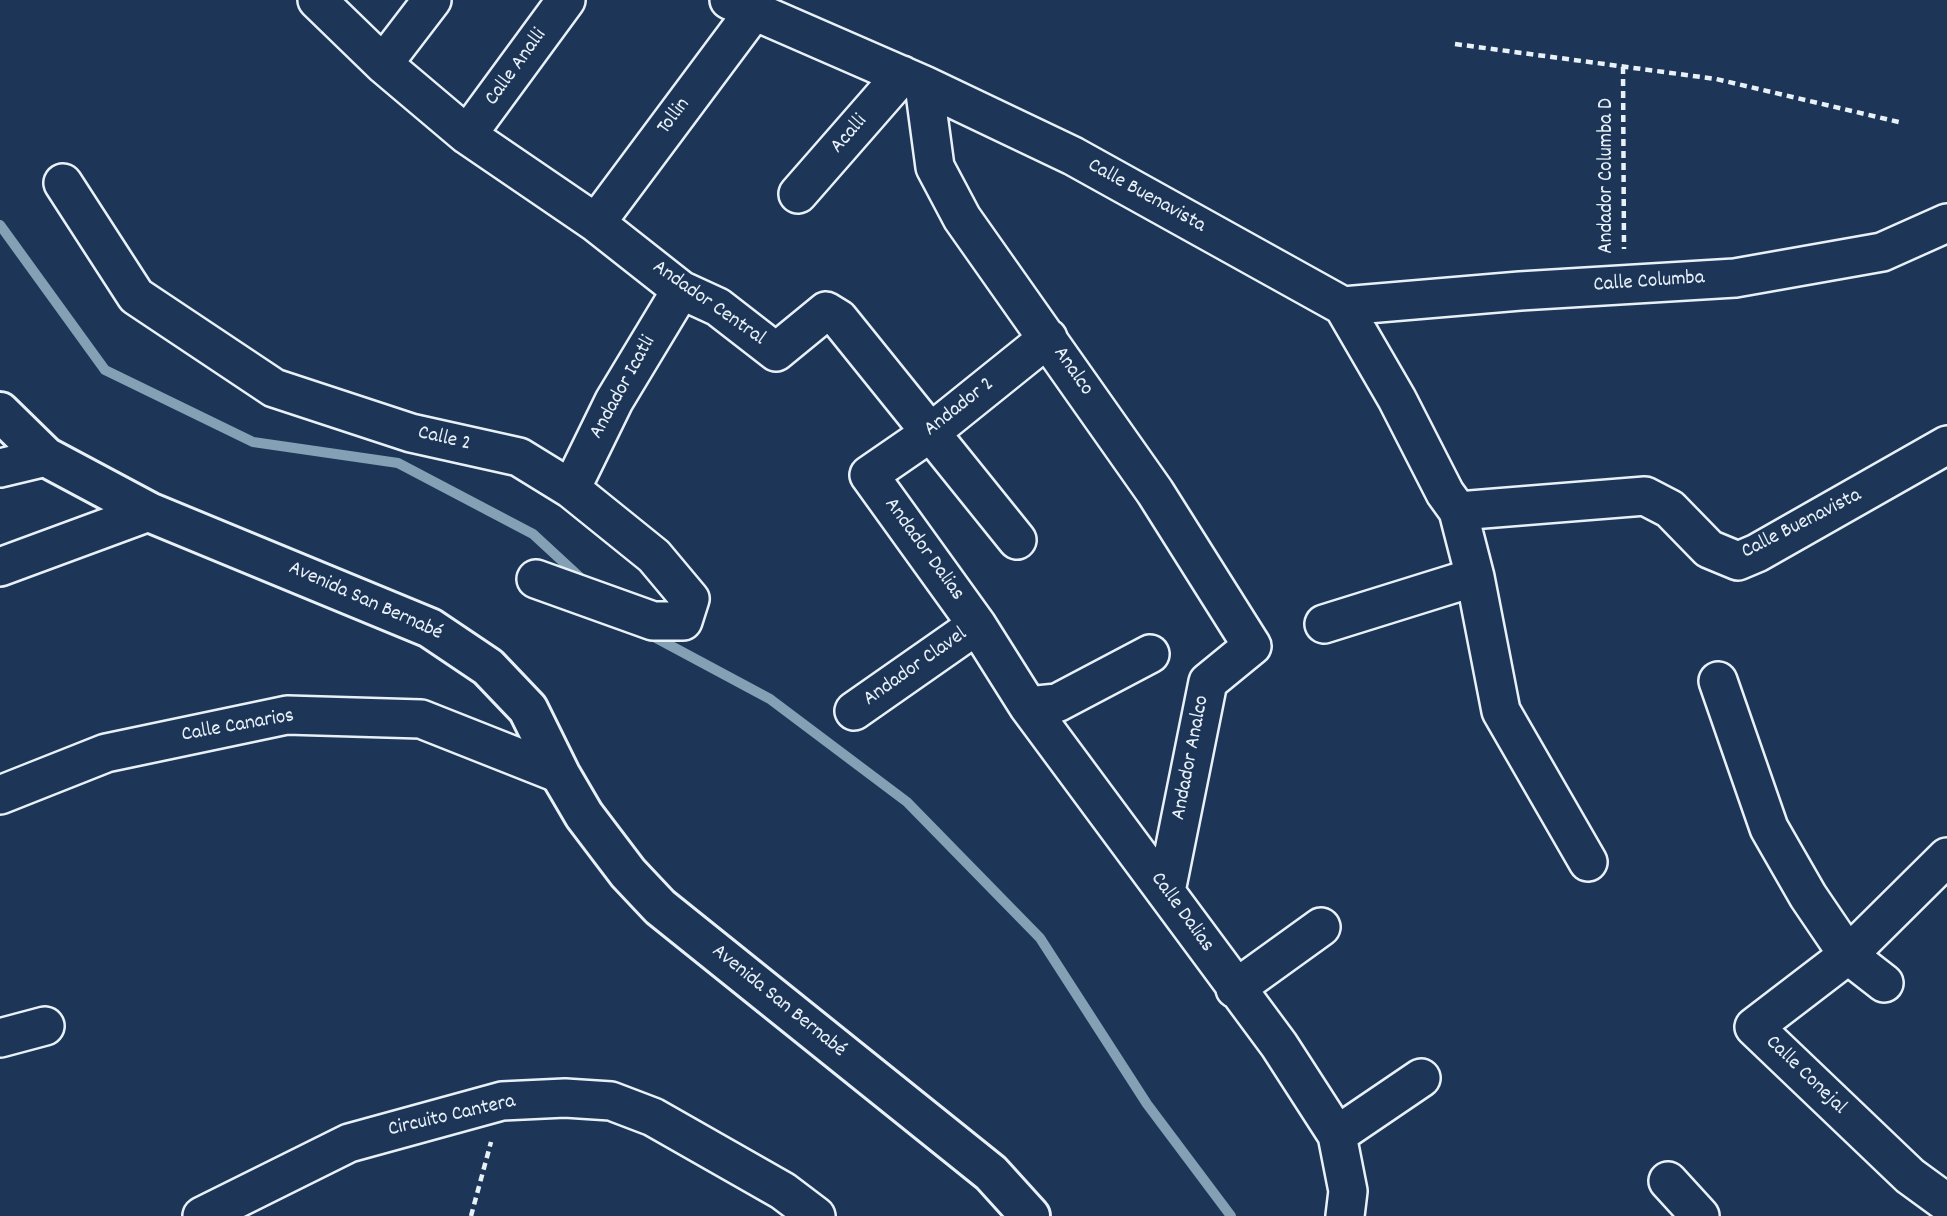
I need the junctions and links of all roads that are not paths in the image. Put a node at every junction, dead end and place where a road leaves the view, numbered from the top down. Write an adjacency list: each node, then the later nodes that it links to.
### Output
1 (317, 0): 5 (street, Andador Central)
2 (432, 0): 5 (street)
3 (566, 0): 7 (street, Calle Analli)
4 (742, 5): 6 (street, Calle Buenavista); 10 (street, Tollin)
5 (383, 64): 7 (street, Andador Central)
6 (913, 80): 9 (street, Acalli); 13 (street, Calle Buenavista); 14 (street, Analco)
7 (467, 135): 10 (street, Andador Central)
8 (63, 183): 21 (street, Calle 2)
9 (798, 194)
10 (596, 223): 12 (street, Andador Central)
11 (1947, 223): 13 (street, Calle Columba)
12 (681, 290): 16 (street, Andador Central); 21 (street, Andador Icatli)
13 (1343, 306): 22 (street)
14 (1048, 338): 16 (street, Andador 2); 30 (street, Analco)
15 (0, 412): 18 (main road, Avenida San Bernabé)
16 (930, 433): 20 (street, Andador 2); 24 (street, Andador Central)
17 (1947, 445): 22 (street, Calle Buenavista)
18 (46, 457): 19 (street); 23 (main road, Avenida San Bernabé)
19 (0, 468)
20 (869, 475): 29 (street, Andador Dalias)
21 (571, 489): 27 (street, Calle 2)
22 (1458, 511): 26 (street)
23 (149, 512): 25 (street); 35 (main road, Avenida San Bernabé)
24 (1017, 540)
25 (0, 567)
26 (1475, 577): 28 (street); 38 (street)
27 (548, 583)
28 (1324, 624)
29 (977, 625): 33 (street, Calle Dalias); 34 (street, Andador Clavel)
30 (1252, 646): 39 (street, Andador Analco)
31 (1150, 654): 33 (street)
32 (1718, 681): 41 (street)
33 (1028, 706): 39 (street, Calle Dalias)
34 (854, 711)
35 (560, 774): 36 (street, Calle Canarios); 52 (main road, Avenida San Bernabé)
36 (0, 795)
37 (1947, 857): 41 (street)
38 (1588, 862)
39 (1166, 891): 43 (street, Calle Dalias)
40 (1321, 927): 43 (street)
41 (1848, 955): 42 (street); 49 (street, Calle Conejal)
42 (1884, 982)
43 (1235, 989): 47 (street, Calle Dalias)
44 (45, 1026): 45 (street)
45 (0, 1038)
46 (1421, 1078): 47 (street)
47 (1336, 1135): 53 (street, Calle Dalias)
48 (1668, 1181): 54 (street)
49 (1947, 1203)
50 (202, 1216): 51 (street, Circuito Cantera)
51 (816, 1216)
52 (1030, 1216)
53 (1345, 1216)
54 (1700, 1216)

